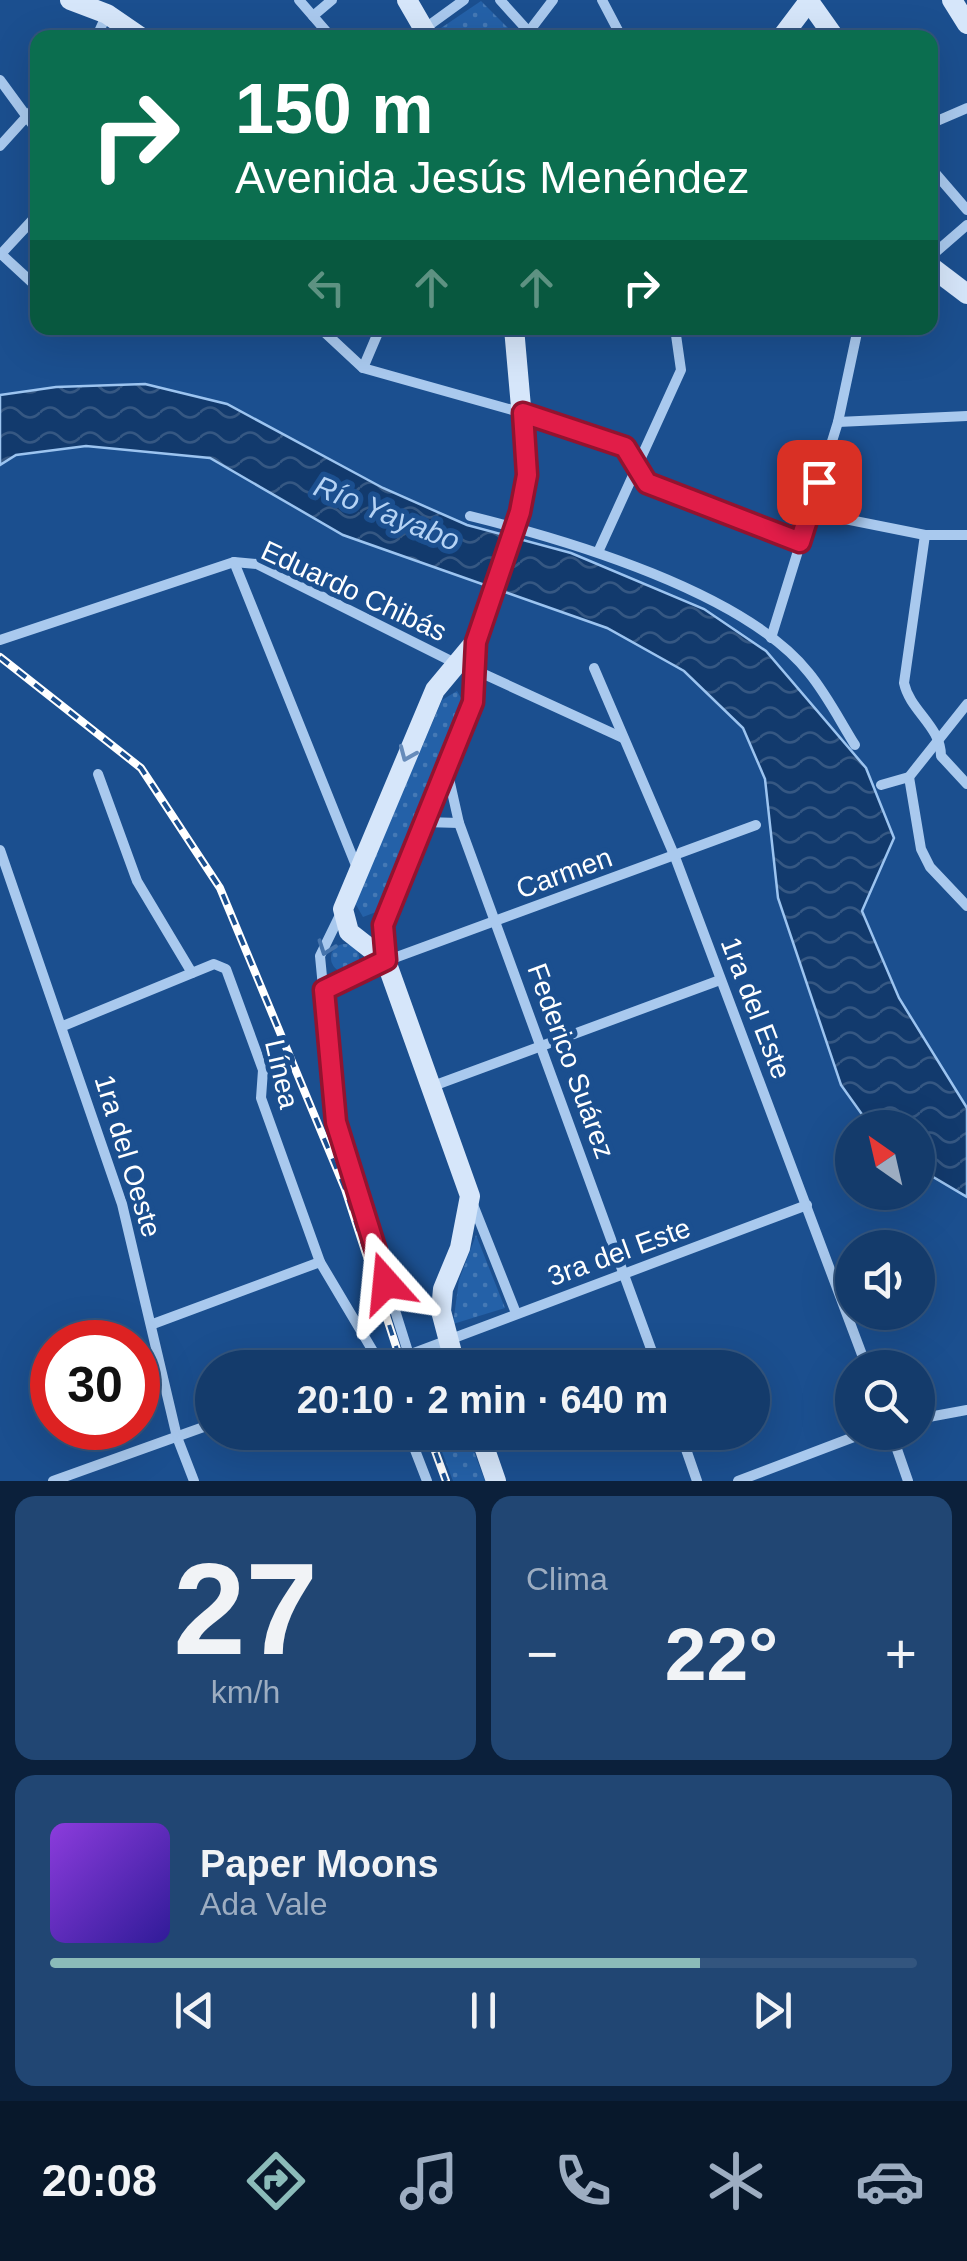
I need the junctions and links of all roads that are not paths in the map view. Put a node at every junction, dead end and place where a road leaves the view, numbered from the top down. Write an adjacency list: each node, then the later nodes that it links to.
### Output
1 (70, 0): 11 (main road)
2 (299, 0): 12 (street)
3 (332, 0): 12 (street)
4 (407, 0): 16 (main road)
5 (464, 0): 17 (street)
6 (500, 0): 18 (street)
7 (553, 0): 19 (street)
8 (602, 0): 20 (street)
9 (952, 0): 13 (main road)
10 (809, 1): 21 (main road); 22 (main road)
11 (106, 7): 14 (main road)
12 (313, 16): 15 (street)
13 (967, 24)
14 (133, 30)
15 (324, 30)
16 (424, 30)
17 (429, 30)
18 (522, 30)
19 (530, 30)
20 (618, 30)
21 (787, 30)
22 (829, 30)
23 (0, 80): 26 (street)
24 (967, 108): 28 (street)
25 (30, 112): 26 (street)
26 (26, 116): 27 (street); 29 (street)
27 (30, 121)
28 (938, 121)
29 (0, 146)
30 (938, 176): 31 (street)
31 (967, 210)
32 (30, 222): 35 (street)
33 (967, 225): 34 (street)
34 (938, 251)
35 (0, 254): 37 (street)
36 (938, 272): 38 (main road)
37 (30, 281)
38 (967, 294)
39 (328, 335): 44 (street)
40 (377, 335): 44 (street)
41 (515, 335): 45 (main road)
42 (676, 335): 48 (street)
43 (857, 335): 47 (street)
44 (364, 368): 45 (street)
45 (523, 413): 48 (street); 58 (main road, bridge)
46 (967, 416): 47 (street)
47 (838, 422): 49 (street)
48 (636, 469): 53 (street); 54 (street)
49 (810, 512): 51 (street); 53 (street)
50 (470, 516): 54 (street)
51 (925, 536): 52 (street); 64 (street)
52 (967, 536)
53 (800, 542): 56 (street)
54 (599, 550): 56 (street)
55 (234, 562): 57 (street, Eduardo Chibás); 58 (street, Eduardo Chibás); 76 (street)
56 (771, 638): 65 (street)
57 (0, 640)
58 (466, 667): 60 (main road); 61 (main road); 63 (street, Eduardo Chibás)
59 (594, 668): 63 (street, 1ra del Este)
60 (435, 690): 61 (main road); 76 (main road, one-way to 76)
61 (473, 702): 66 (main road)
62 (967, 704): 64 (street)
63 (624, 738): 75 (street, 1ra del Este)
64 (941, 740): 68 (street); 69 (street)
65 (854, 745)
66 (447, 768): 71 (main road); 72 (street, Federico Suárez)
67 (98, 774): 83 (street)
68 (909, 776): 70 (street); 77 (street)
69 (967, 784)
70 (881, 785)
71 (426, 822): 72 (street); 80 (main road)
72 (459, 823): 79 (street, Federico Suárez)
73 (756, 824): 75 (street, Carmen)
74 (0, 850): 86 (street, 1ra del Oeste)
75 (675, 857): 79 (street, Carmen); 84 (street, 1ra del Este)
76 (358, 869): 78 (main road)
77 (967, 906)
78 (343, 909): 81 (main road); 85 (street, Línea, one-way to 85)
79 (496, 922): 82 (street, Carmen); 87 (street, Federico Suárez)
80 (383, 925): 81 (main road); 82 (main road)
81 (359, 938): 82 (main road)
82 (386, 960): 85 (street, Carmen); 88 (main road)
83 (192, 973): 86 (street); 91 (street, Línea)
84 (720, 980): 87 (street); 90 (street, 1ra del Este)
85 (324, 990): 98 (street, Línea)
86 (63, 1026): 94 (street, 1ra del Oeste)
87 (542, 1045): 88 (street); 92 (street, Federico Suárez)
88 (433, 1086): 89 (main road)
89 (470, 1196): 93 (street); 96 (main road)
90 (807, 1205): 92 (street, 3ra del Este); 102 (street, 1ra del Este)
91 (320, 1262): 95 (street); 97 (street, Línea)
92 (626, 1274): 93 (street, 3ra del Este); 101 (street, Federico Suárez)
93 (516, 1314): 96 (street, 3ra del Este)
94 (151, 1320)
95 (160, 1321)
96 (447, 1340): 99 (street, 3ra del Este); 100 (main road)
97 (369, 1350)
98 (408, 1350)
99 (420, 1350)
100 (450, 1350)
101 (652, 1350)
102 (860, 1350)
103 (160, 1360): 107 (street, 1ra del Oeste)
104 (967, 1410): 105 (street)
105 (935, 1416)
106 (195, 1430): 107 (street)
107 (177, 1436): 113 (street); 114 (street, 1ra del Oeste)
108 (835, 1444): 118 (street)
109 (415, 1450): 115 (street)
110 (485, 1450): 116 (main road)
111 (686, 1450): 117 (street)
112 (897, 1450): 119 (street)
113 (54, 1481)
114 (194, 1481)
115 (427, 1481)
116 (496, 1481)
117 (697, 1481)
118 (738, 1481)
119 (908, 1481)

